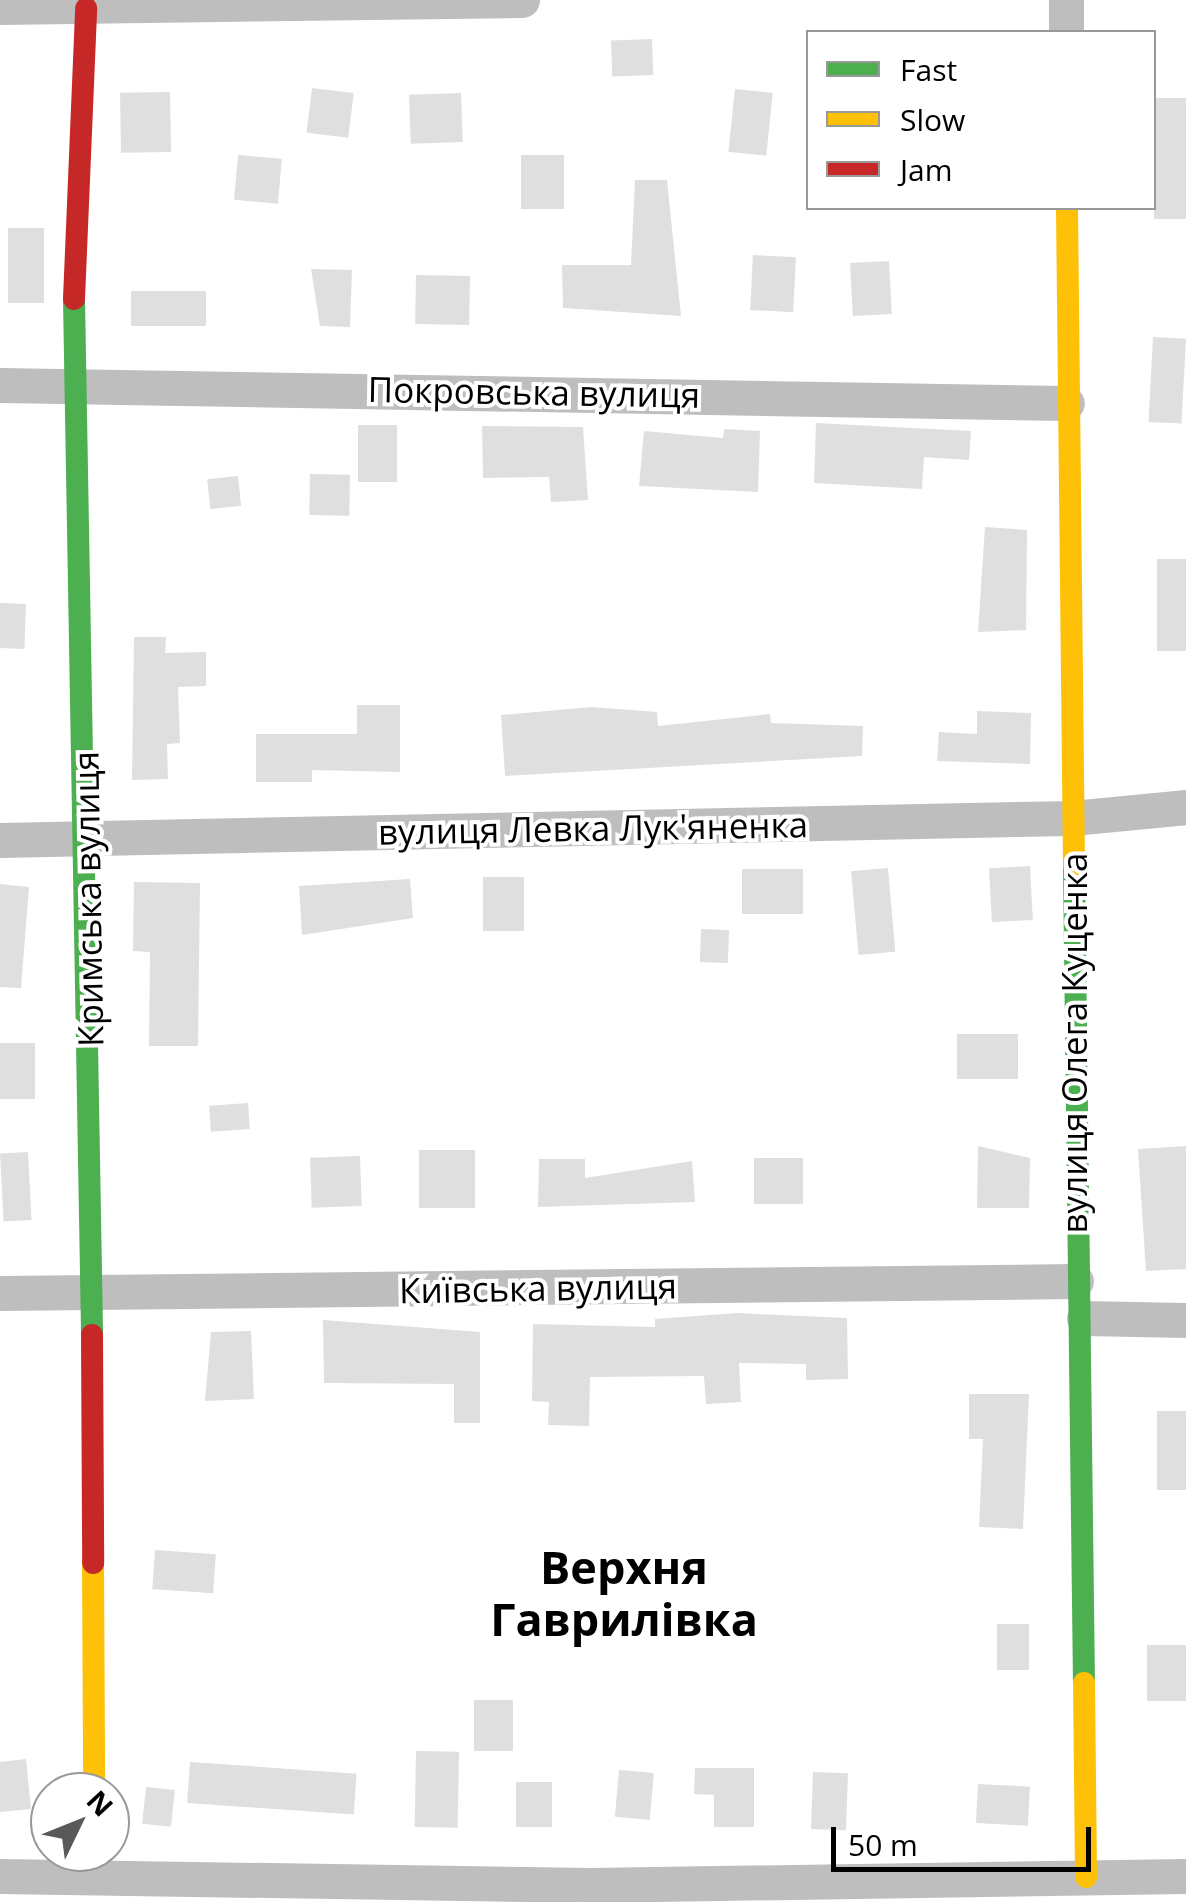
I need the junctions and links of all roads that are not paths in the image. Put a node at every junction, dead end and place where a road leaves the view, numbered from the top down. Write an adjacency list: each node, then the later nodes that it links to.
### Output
1 (522, 0): 4 (street)
2 (1066, 0): 5 (street)
3 (0, 7): 4 (street)
4 (86, 8): 7 (street, Кримська вулиця)
5 (1066, 30)
6 (1067, 210): 9 (street, вулиця Олега Куценка)
7 (71, 382): 8 (street, Покровська вулиця); 9 (street, Покровська вулиця); 12 (street, Кримська вулиця)
8 (0, 385)
9 (1067, 403): 11 (street, вулиця Олега Куценка)
10 (1186, 807): 11 (street, вулиця Левка Лук'яненка)
11 (1072, 818): 12 (street, вулиця Левка Лук'яненка); 14 (street, вулиця Олега Куценка)
12 (90, 838): 13 (street, вулиця Левка Лук'яненка); 16 (street, Кримська вулиця)
13 (0, 840)
14 (1076, 1281): 16 (street, Київська вулиця); 17 (street, вулиця Олега Куценка)
15 (0, 1293): 16 (street, Київська вулиця)
16 (92, 1295): 19 (street, Кримська вулиця)
17 (1084, 1318): 18 (street); 23 (street, вулиця Олега Куценка)
18 (1186, 1320)
19 (94, 1772)
20 (0, 1876): 22 (street)
21 (1186, 1876): 23 (street)
22 (95, 1877): 23 (street)
23 (1086, 1877)

